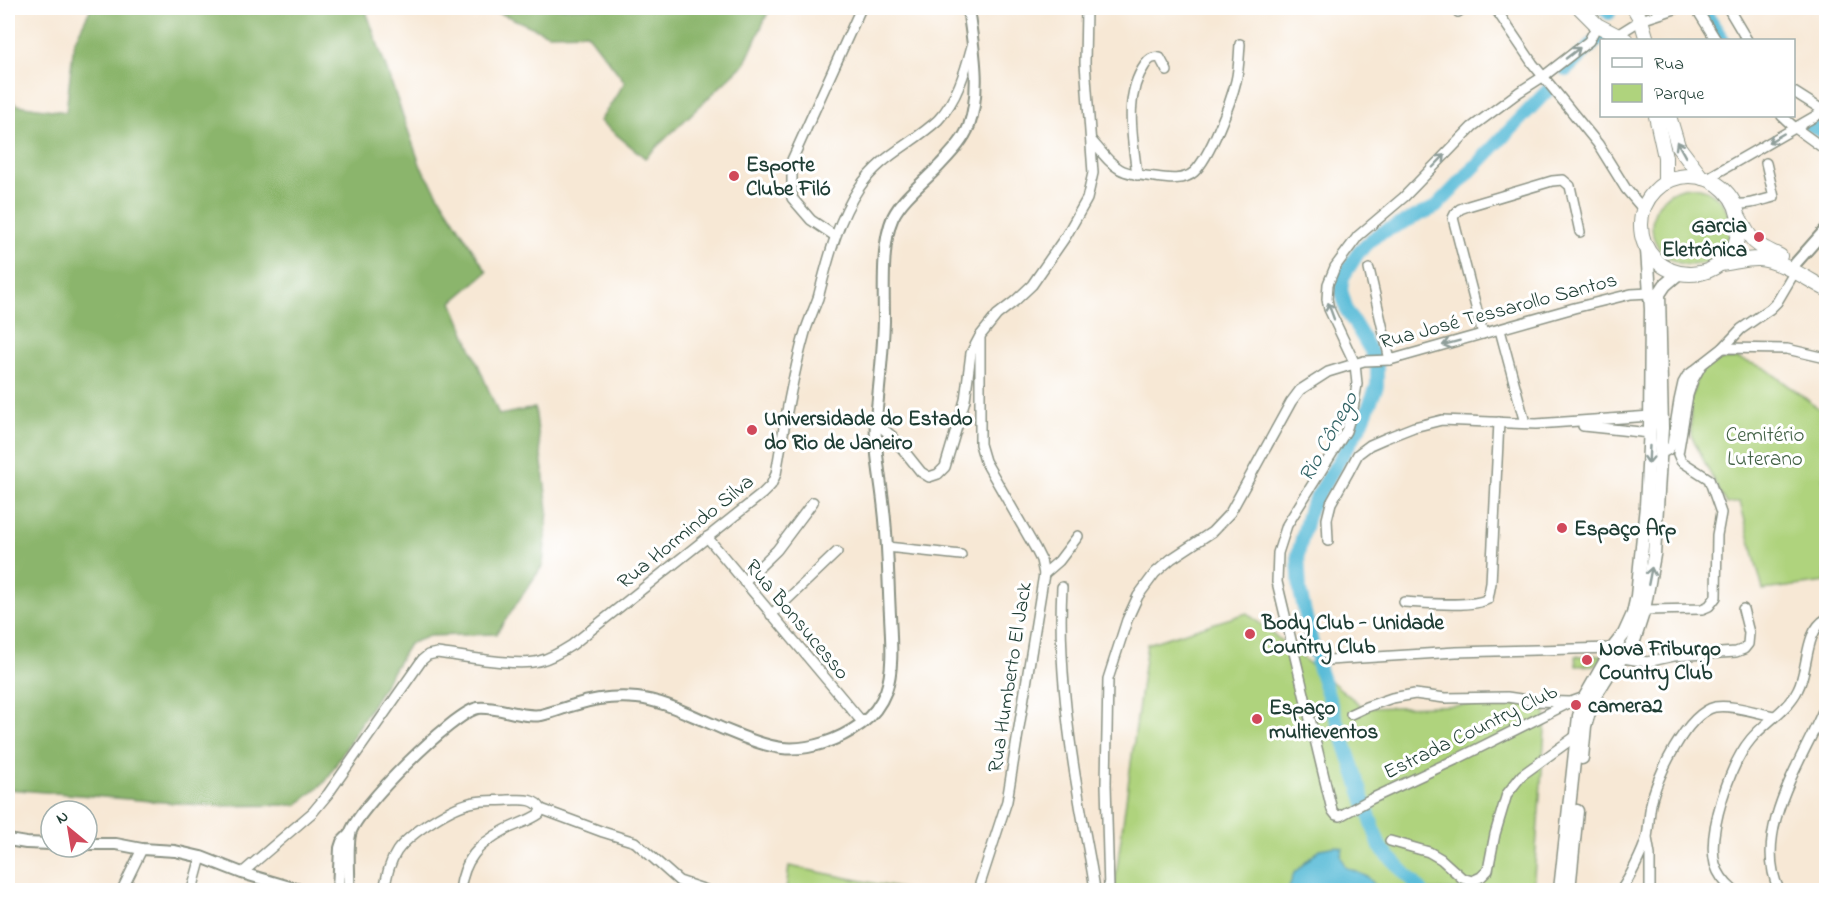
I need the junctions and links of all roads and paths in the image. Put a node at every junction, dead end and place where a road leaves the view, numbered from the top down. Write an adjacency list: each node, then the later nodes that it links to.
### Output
1 (861, 8): 36 (street)
2 (968, 8): 16 (street)
3 (1086, 8): 26 (street)
4 (1580, 8): 11 (main road)
5 (1634, 8): 10 (main road)
6 (1678, 8): 10 (street)
7 (1696, 8): 14 (street)
8 (1728, 8): 15 (street)
9 (1497, 11): 19 (street)
10 (1641, 20): 12 (street); 13 (main road)
11 (1597, 25): 12 (main road); 19 (street, one-way to 11)
12 (1621, 38)
13 (1647, 39)
14 (1715, 39)
15 (1746, 39)
16 (973, 44): 36 (street, Rua Hormindo Silva); 55 (street)
17 (1240, 44): 29 (street)
18 (1167, 71): 29 (street)
19 (1544, 76): 32 (street); 51 (street, one-way to 19)
20 (1795, 93): 21 (street)
21 (1825, 110): 25 (street)
22 (1656, 117): 31 (main road)
23 (1669, 117): 30 (main road, one-way to 23)
24 (1783, 117): 25 (street)
25 (1794, 128): 27 (street); 30 (street, one-way to 30)
26 (1091, 140): 29 (street); 47 (street)
27 (1827, 150)
28 (1766, 163): 33 (street)
29 (1137, 175)
30 (1704, 178): 31 (main road); 33 (main road)
31 (1665, 183): 32 (main road)
32 (1643, 209): 37 (main road)
33 (1736, 210): 38 (main road); 39 (main road)
34 (1827, 229): 39 (street)
35 (1580, 232): 46 (street)
36 (835, 236): 62 (street, Rua Hormindo Silva)
37 (1647, 250): 41 (main road); 44 (main road)
38 (1719, 264): 39 (main road); 41 (main road)
39 (1795, 268): 42 (main road); 43 (main road); 48 (street)
40 (1369, 269): 50 (street)
41 (1679, 273): 59 (main road)
42 (1827, 281)
43 (1827, 289)
44 (1650, 293): 45 (street, Rua José Tessarollo Santos); 53 (main road)
45 (1500, 330): 46 (street, Rua José Tessarollo Santos); 56 (street)
46 (1484, 334): 50 (street, Rua José Tessarollo Santos, one-way to 50)
47 (980, 336): 55 (street); 67 (street, Rua Humberto El Jack)
48 (1723, 348): 49 (street); 52 (street)
49 (1827, 358)
50 (1390, 360): 51 (street, Rua José Tessarollo Santos)
51 (1360, 362): 79 (street, Estrada Country Club); 108 (street, Rua José Tessarollo Santos)
52 (1702, 364): 59 (street); 72 (street)
53 (1651, 416): 57 (street); 58 (main road)
54 (1498, 422): 56 (street); 63 (street); 70 (street)
55 (876, 423): 64 (street)
56 (1525, 423): 57 (street)
57 (1560, 423): 58 (street)
58 (1650, 433): 75 (main road, one-way to 75)
59 (1662, 453): 72 (main road, one-way to 59)
60 (813, 502): 68 (street)
61 (1077, 536): 67 (street)
62 (706, 537): 68 (street, Rua Bonsucesso); 96 (street, Rua Hormindo Silva)
63 (1328, 541)
64 (887, 547): 66 (street); 83 (street)
65 (837, 552): 73 (street)
66 (961, 555)
67 (1044, 574): 106 (street, Rua Humberto El Jack)
68 (744, 582): 73 (street, Rua Bonsucesso)
69 (1062, 587): 107 (street)
70 (1404, 602)
71 (1743, 609): 76 (street)
72 (1644, 610): 76 (main road)
73 (771, 615): 83 (street, Rua Bonsucesso)
74 (1827, 619): 82 (street)
75 (1613, 648): 77 (street); 78 (main road)
76 (1623, 658): 110 (main road)
77 (1329, 660)
78 (1585, 697): 79 (street, Estrada Country Club); 84 (main road)
79 (1571, 702): 81 (street)
80 (1827, 704): 114 (street)
81 (1351, 714)
82 (1774, 716): 89 (street); 113 (street)
83 (863, 723): 88 (street)
84 (1576, 736): 85 (street); 86 (main road)
85 (1557, 750): 86 (street); 91 (street)
86 (1575, 755): 109 (main road)
87 (541, 809): 103 (street); 104 (street); 105 (street)
88 (350, 834): 101 (street); 102 (street)
89 (1647, 838): 111 (street); 112 (street)
90 (8, 840): 92 (street)
91 (1390, 841)
92 (39, 844)
93 (99, 844): 94 (street)
94 (142, 849): 95 (street); 98 (street)
95 (201, 856): 96 (street); 99 (street)
96 (242, 873): 97 (street)
97 (271, 886): 100 (street)
98 (122, 891)
99 (192, 891)
100 (300, 891)
101 (338, 891)
102 (349, 891)
103 (384, 891)
104 (460, 891)
105 (706, 891)
106 (978, 891)
107 (1095, 891)
108 (1110, 891)
109 (1560, 891)
110 (1569, 891)
111 (1621, 891)
112 (1650, 891)
113 (1733, 891)
114 (1779, 891)

